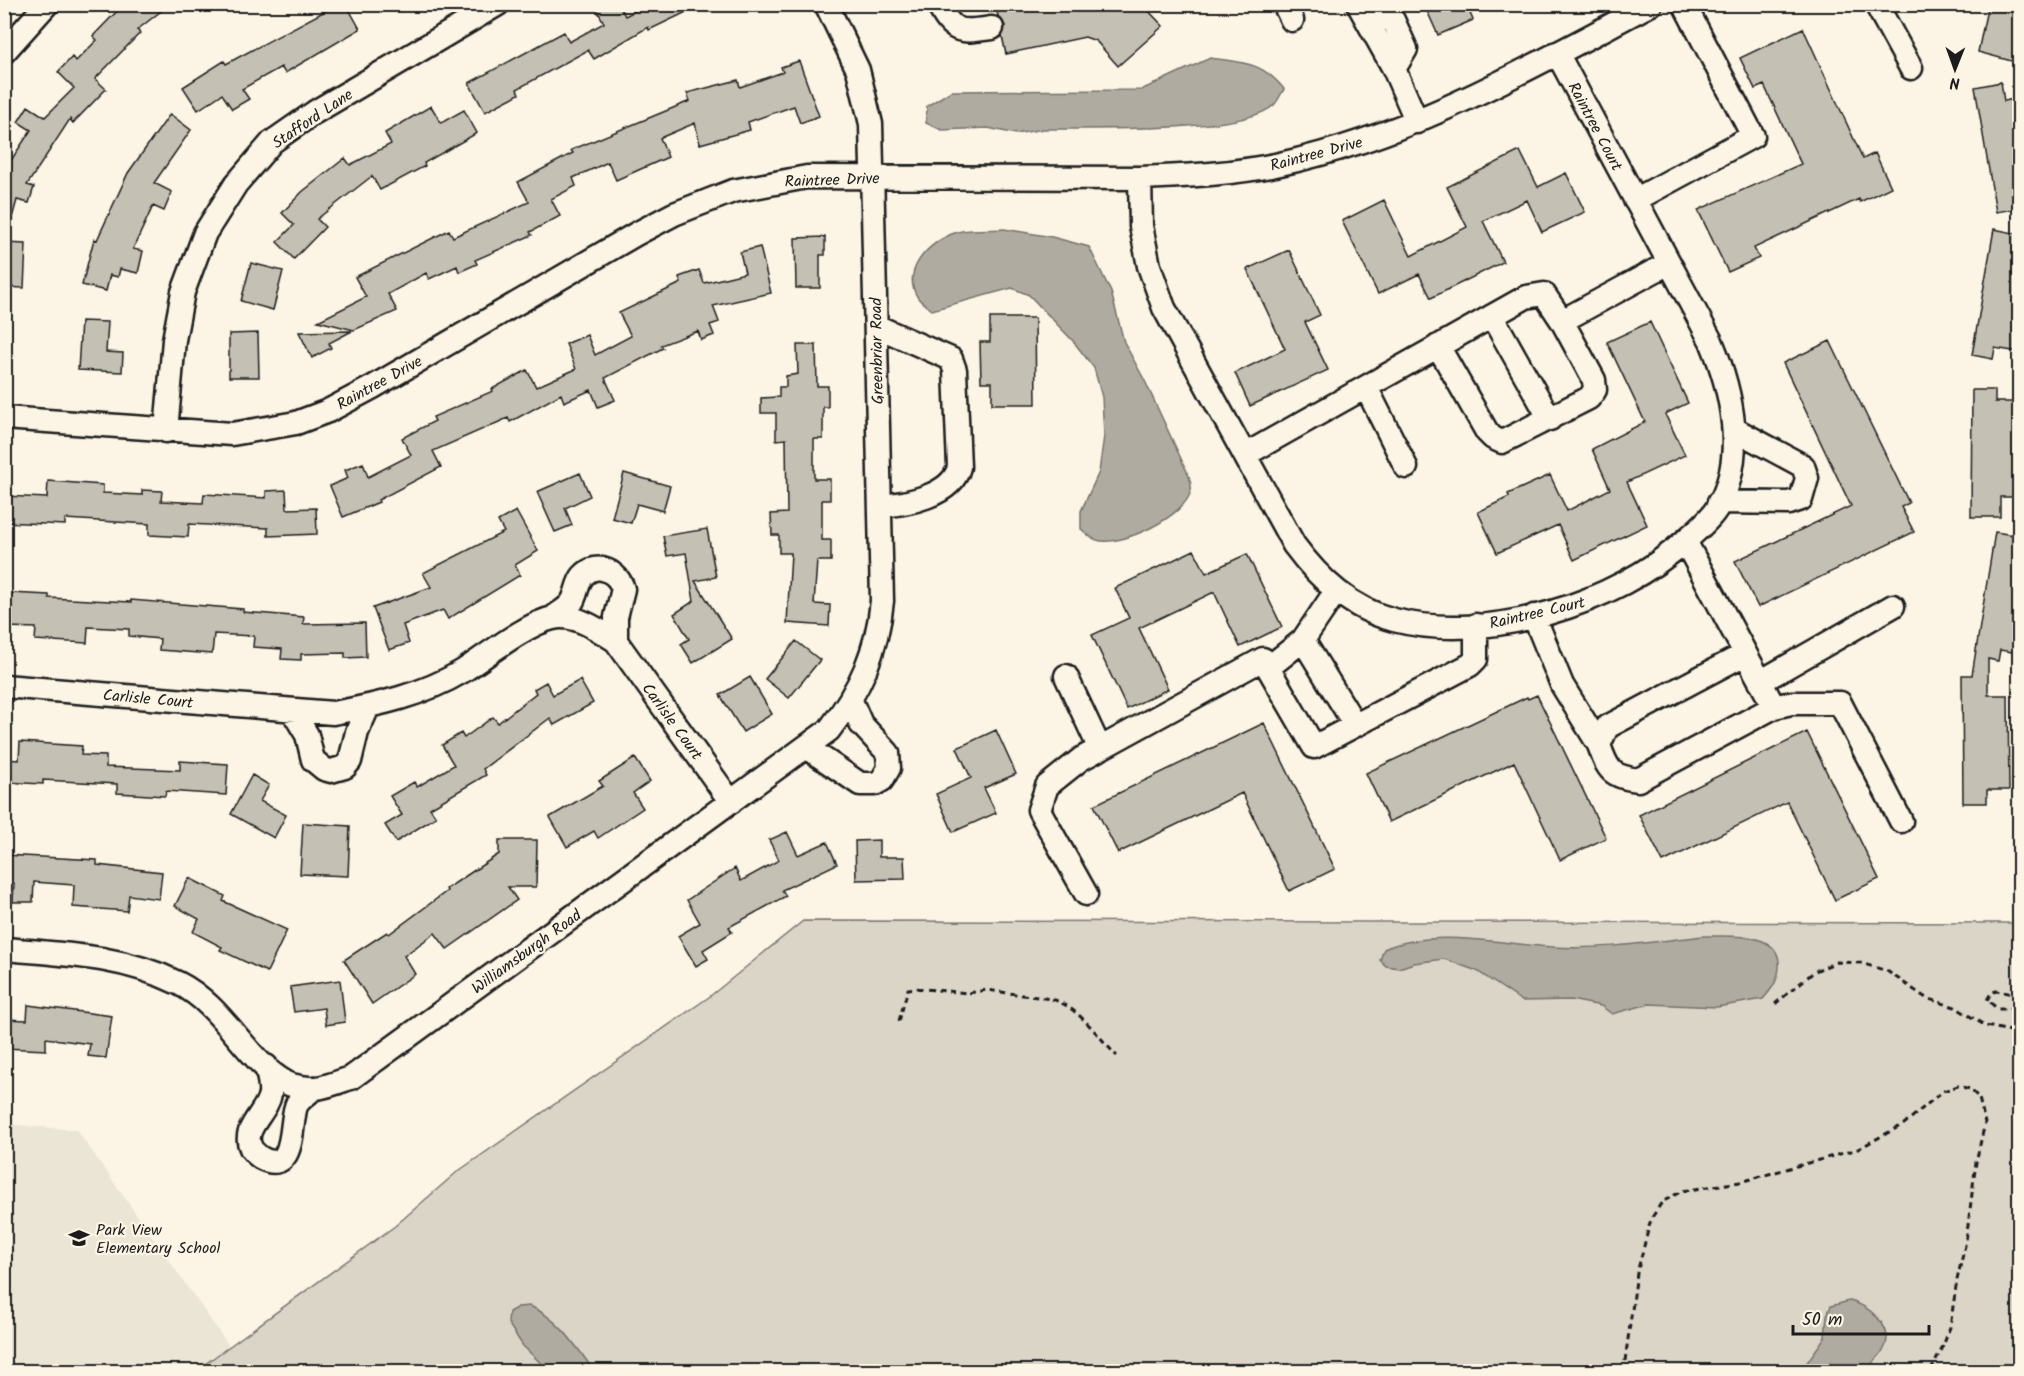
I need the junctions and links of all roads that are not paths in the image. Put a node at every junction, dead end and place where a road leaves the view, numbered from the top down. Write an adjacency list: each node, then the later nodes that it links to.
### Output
1 (47, 4): 10 (street)
2 (498, 4): 26 (street, Stafford Lane)
3 (826, 4): 14 (street, Greenbriar Road)
4 (938, 4): 9 (street)
5 (1651, 4): 11 (street, Raintree Drive)
6 (1684, 4): 16 (street)
7 (1876, 4): 12 (street)
8 (1361, 10): 13 (street)
9 (992, 28)
10 (4, 52)
11 (1557, 53): 13 (street, Raintree Drive); 16 (street, Raintree Court)
12 (1911, 68)
13 (1417, 122): 15 (street, Raintree Drive)
14 (873, 176): 15 (street, Raintree Drive); 20 (street, Greenbriar Road); 26 (street, Raintree Drive)
15 (1140, 178): 27 (street, Raintree Court)
16 (1635, 200): 17 (street, Raintree Court)
17 (1669, 263): 19 (street); 25 (street, Raintree Court)
18 (1492, 316): 19 (street); 21 (street); 24 (street)
19 (1562, 321): 24 (street)
20 (876, 326): 30 (street, Greenbriar Road); 30 (street)
21 (1438, 346): 22 (street); 24 (street)
22 (1366, 387): 27 (street); 28 (street)
23 (4, 418): 26 (street, Raintree Drive)
24 (1550, 419)
25 (1734, 429): 29 (street, Raintree Court); 29 (street)
26 (166, 431)
27 (1245, 455): 32 (street, Raintree Court)
28 (1406, 466)
29 (1719, 502): 31 (street, Raintree Court)
30 (880, 506): 44 (street, Greenbriar Road)
31 (1685, 541): 34 (street, Raintree Court); 39 (street)
32 (1336, 591): 36 (street, Raintree Court); 37 (street)
33 (1893, 606): 42 (street)
34 (1534, 616): 36 (street, Raintree Court); 49 (street)
35 (554, 617): 38 (street, Carlisle Court); 38 (street, Carlisle Court); 46 (street, Carlisle Court)
36 (1476, 625): 48 (street)
37 (1303, 640): 40 (street); 48 (street)
38 (616, 641): 52 (street, Carlisle Court)
39 (1745, 654): 42 (street); 49 (street)
40 (1268, 668): 48 (street); 51 (street)
41 (1066, 676): 51 (street)
42 (1760, 682): 45 (street)
43 (4, 686): 47 (street, Carlisle Court)
44 (851, 701): 50 (street, Greenbriar Road); 50 (street)
45 (1774, 706): 49 (street); 53 (street)
46 (368, 707): 47 (street, Carlisle Court); 47 (street)
47 (292, 710)
48 (1355, 725)
49 (1599, 746)
50 (806, 747): 52 (street, Greenbriar Road)
51 (1100, 748): 54 (street)
52 (731, 802): 57 (street, Williamsburgh Road)
53 (1901, 821)
54 (1086, 894)
55 (4, 949): 56 (street, Williamsburgh Road)
56 (266, 1066): 57 (street, Williamsburgh Road); 57 (street)
57 (314, 1088)

